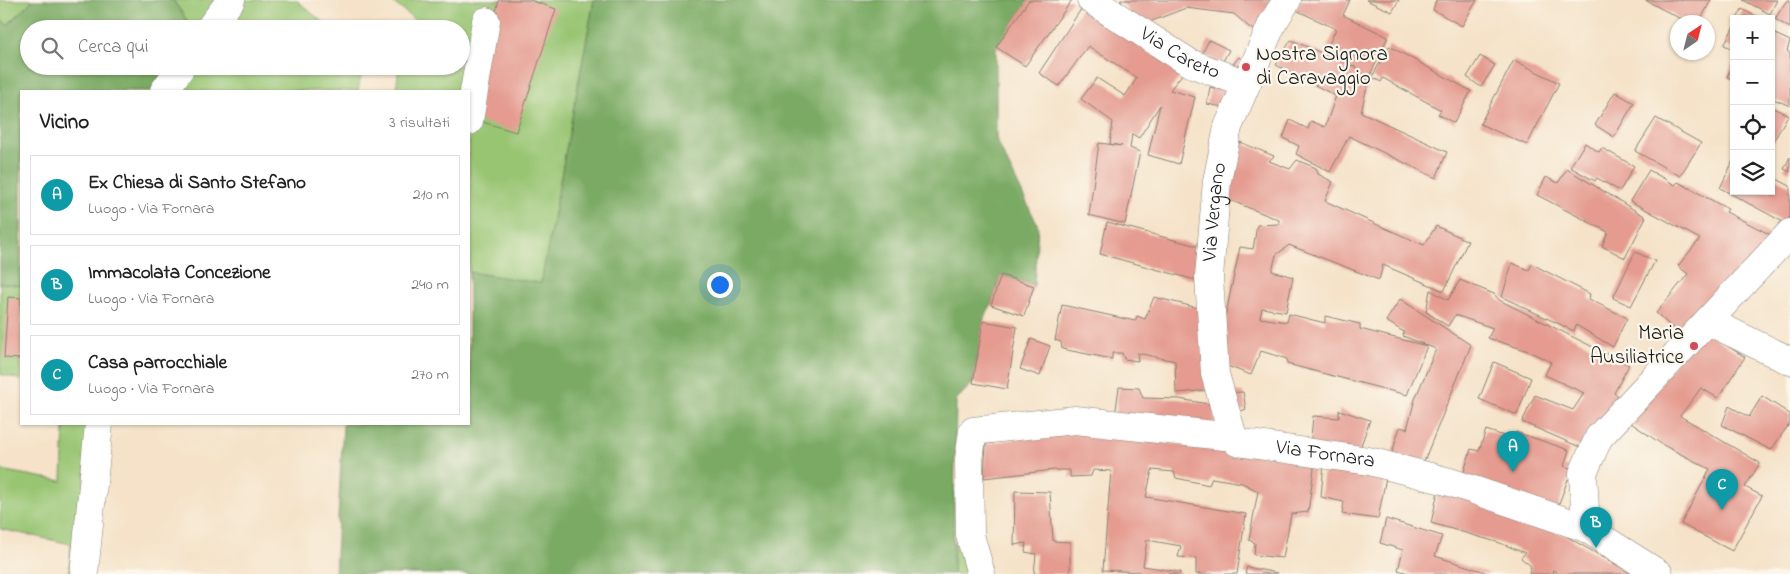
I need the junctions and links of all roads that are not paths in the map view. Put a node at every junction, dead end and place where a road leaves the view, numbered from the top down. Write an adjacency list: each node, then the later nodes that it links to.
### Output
1 (232, 0): 4 (street)
2 (1091, 0): 7 (street, Via Careto)
3 (1287, 0): 7 (street, Via Vergano)
4 (216, 20)
5 (486, 21): 9 (street)
6 (176, 75): 8 (street)
7 (1246, 84): 14 (street, Via Vergano)
8 (165, 90)
9 (470, 115)
10 (1790, 233): 11 (street)
11 (1708, 321): 12 (street); 15 (street)
12 (1790, 361)
13 (99, 425): 16 (street)
14 (1234, 437): 15 (street, Via Fornara); 17 (street, Via Fornara)
15 (1586, 528): 18 (street, Via Fornara)
16 (84, 574)
17 (981, 574)
18 (1659, 574)

